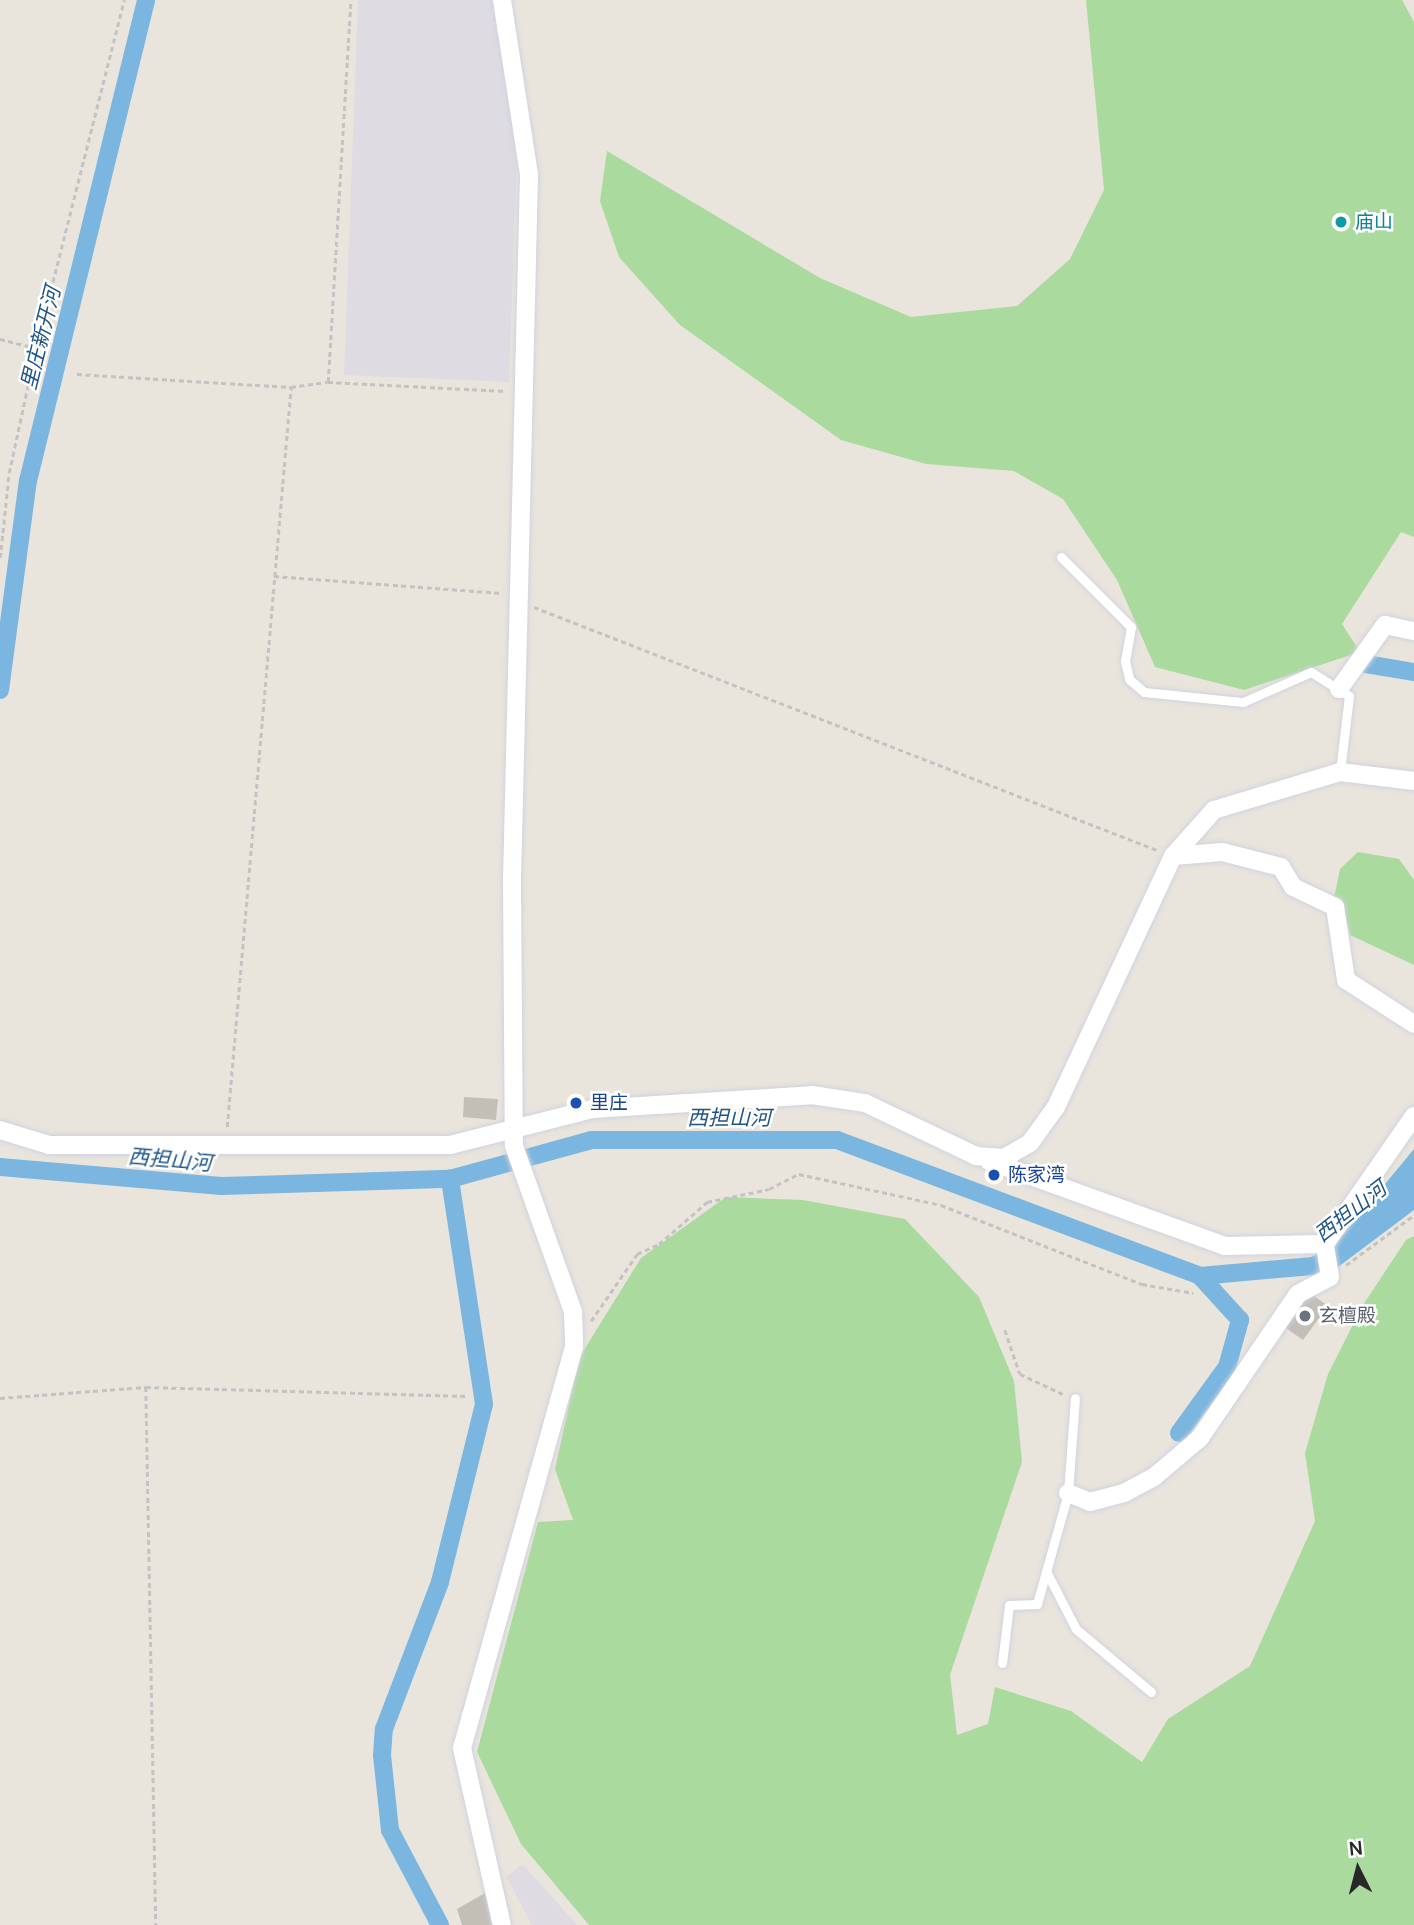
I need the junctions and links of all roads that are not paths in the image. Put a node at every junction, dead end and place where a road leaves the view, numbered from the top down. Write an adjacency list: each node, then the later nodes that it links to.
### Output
1 (502, 0): 11 (street)
2 (1061, 557): 4 (lane)
3 (1414, 631): 4 (street)
4 (1339, 689): 5 (lane)
5 (1340, 772): 6 (street); 7 (street)
6 (1414, 781)
7 (1173, 856): 8 (street); 12 (street)
8 (1414, 1024)
9 (1414, 1116): 13 (street)
10 (0, 1130): 11 (street)
11 (514, 1138): 12 (street); 19 (street)
12 (976, 1156): 13 (street)
13 (1325, 1244): 15 (street)
14 (1075, 1398): 15 (lane)
15 (1068, 1493): 16 (lane)
16 (1046, 1571): 17 (lane); 18 (lane)
17 (1002, 1663)
18 (1151, 1692)
19 (502, 1925)

